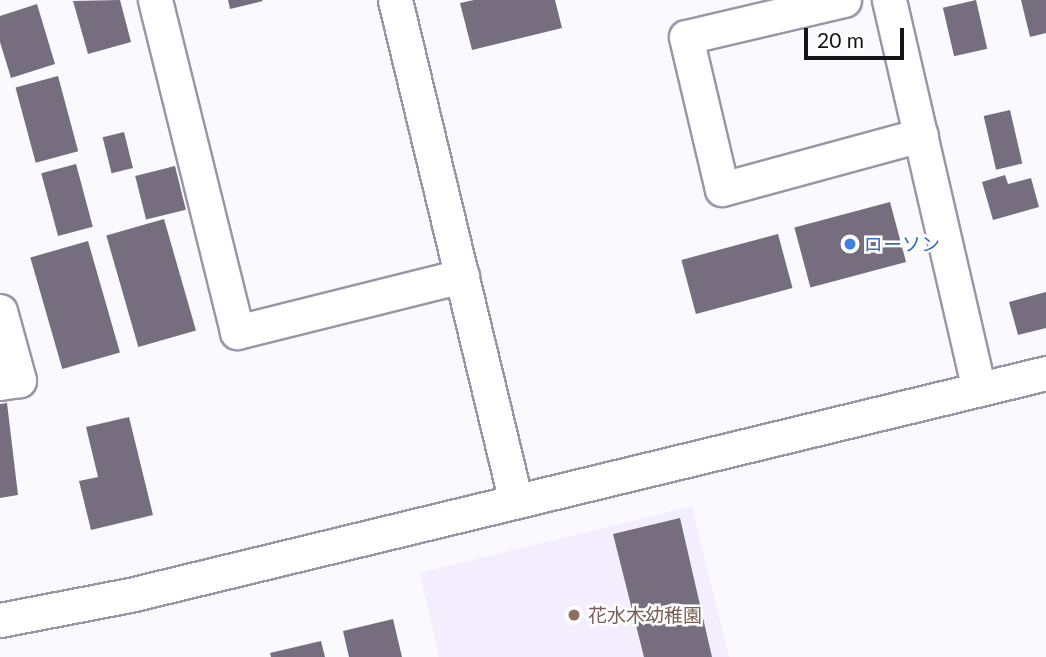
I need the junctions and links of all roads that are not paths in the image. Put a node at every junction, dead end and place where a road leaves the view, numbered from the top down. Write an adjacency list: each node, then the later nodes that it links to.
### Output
1 (155, 0): 6 (street)
2 (395, 0): 6 (street)
3 (844, 0): 5 (street)
4 (889, 0): 5 (street)
5 (921, 135): 10 (street)
6 (462, 276): 11 (street)
7 (0, 311): 9 (street)
8 (1046, 373): 10 (street)
9 (0, 383)
10 (979, 389): 11 (street)
11 (516, 502): 12 (street)
12 (0, 620)

